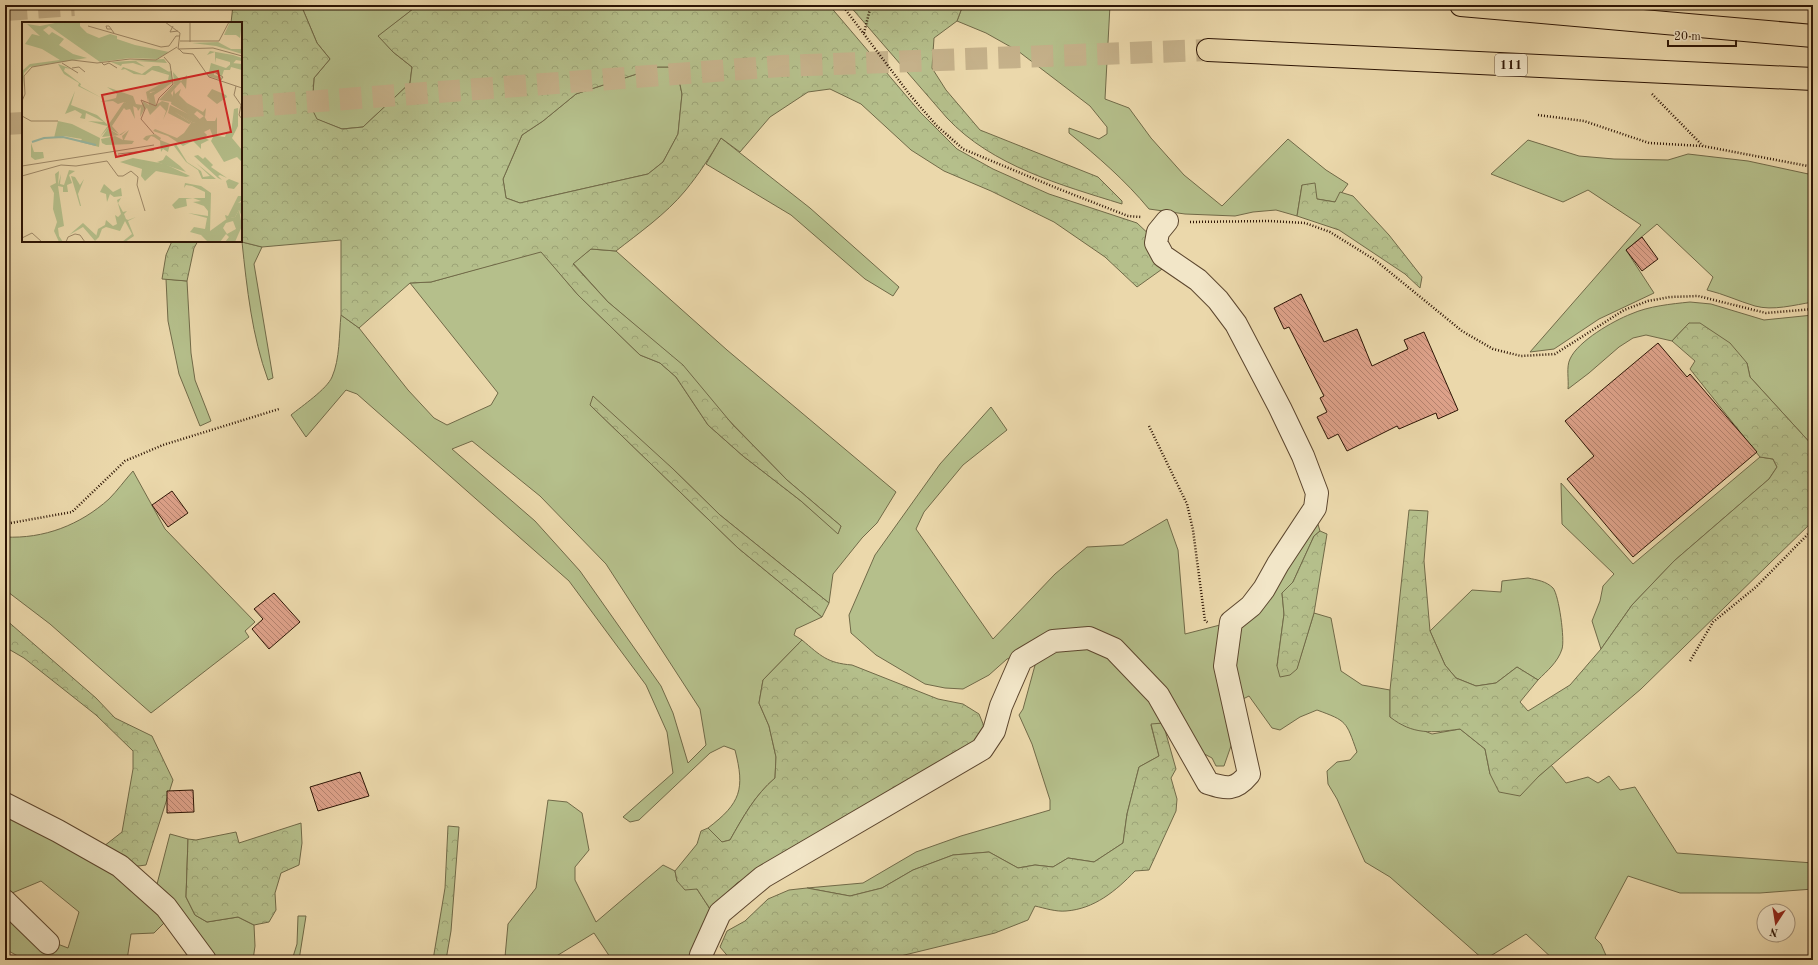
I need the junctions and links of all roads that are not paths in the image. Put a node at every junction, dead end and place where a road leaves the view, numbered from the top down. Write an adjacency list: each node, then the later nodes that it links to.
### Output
1 (1461, 5): 2 (highway)
2 (1813, 36)
3 (1208, 50): 4 (highway, 111)
4 (1813, 79)
5 (1168, 221): 10 (street)
6 (6, 806): 9 (street)
7 (5, 901): 8 (street)
8 (48, 943)
9 (206, 960)
10 (700, 960)

